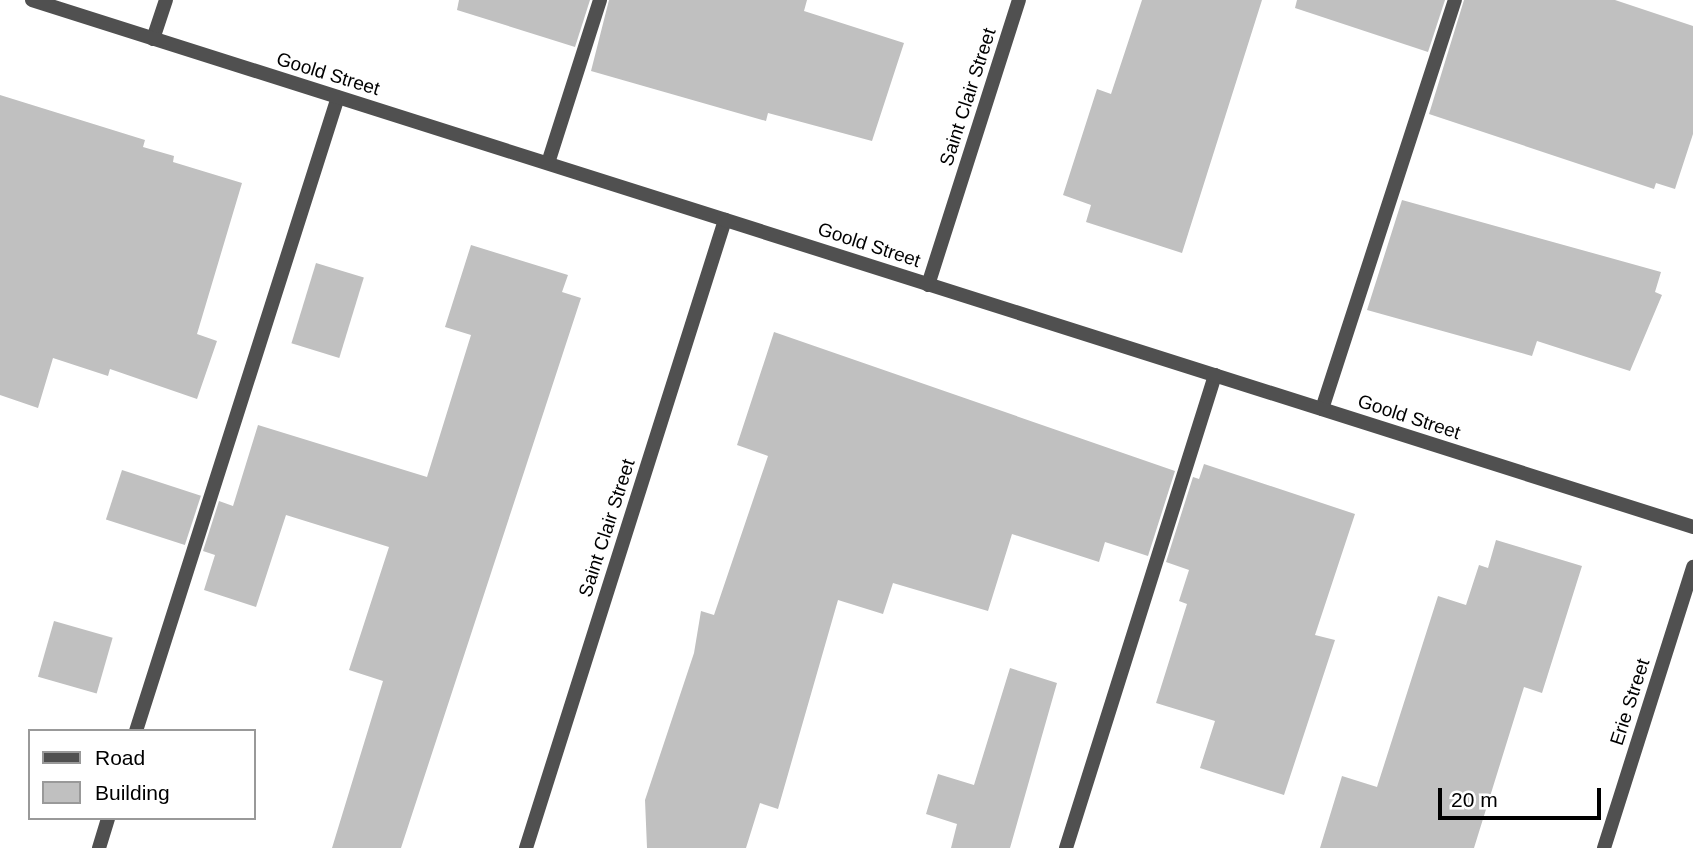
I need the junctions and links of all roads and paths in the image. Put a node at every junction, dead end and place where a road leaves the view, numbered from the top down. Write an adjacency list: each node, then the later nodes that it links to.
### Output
1 (32, 0): 6 (street, Goold Street)
2 (166, 0): 6 (street)
3 (600, 0): 8 (street)
4 (1019, 0): 10 (street, Saint Clair Street)
5 (1455, 0): 12 (street)
6 (153, 39): 7 (street, Goold Street)
7 (338, 97): 8 (street, Goold Street); 15 (street)
8 (548, 163): 9 (street, Goold Street)
9 (725, 220): 10 (street, Goold Street); 18 (street, Saint Clair Street)
10 (928, 285): 11 (street, Goold Street)
11 (1215, 375): 12 (street, Goold Street); 19 (street)
12 (1322, 409): 13 (street, Goold Street)
13 (1693, 527)
14 (1693, 567): 20 (street, Erie Street)
15 (137, 729)
16 (107, 820): 17 (street)
17 (99, 848)
18 (526, 848)
19 (1066, 848)
20 (1604, 848)

